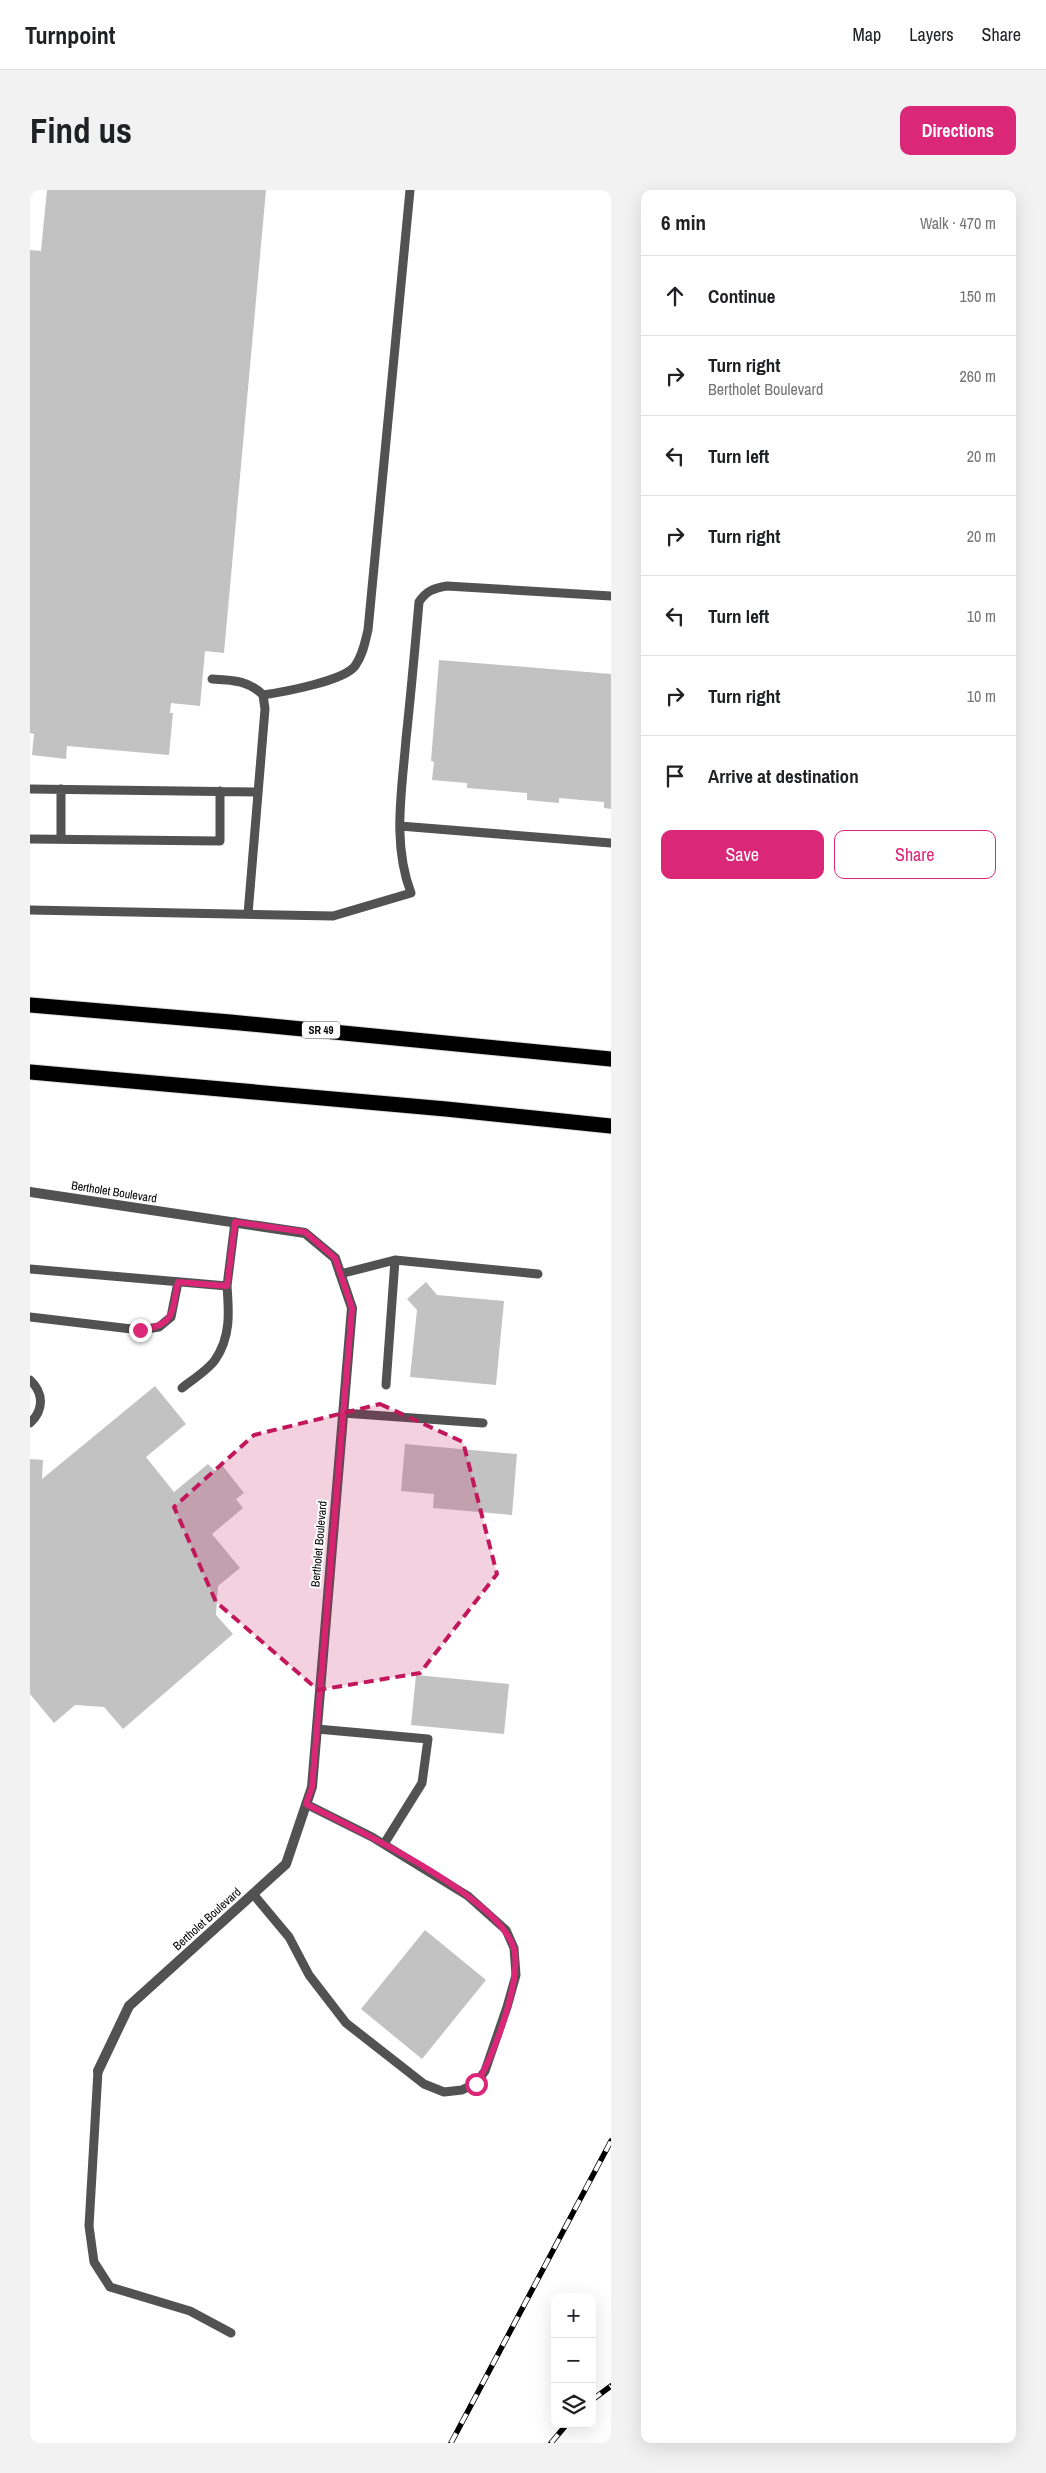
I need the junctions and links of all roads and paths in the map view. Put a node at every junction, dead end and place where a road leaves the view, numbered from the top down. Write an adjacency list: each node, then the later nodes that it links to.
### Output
1 (410, 190): 4 (lane)
2 (611, 596): 9 (lane)
3 (212, 679): 4 (lane)
4 (263, 695): 8 (lane)
5 (30, 788): 6 (lane)
6 (61, 789): 7 (lane); 11 (lane)
7 (220, 791): 8 (lane); 11 (lane)
8 (258, 792): 14 (lane)
9 (400, 826): 12 (lane); 14 (lane)
10 (30, 839): 11 (lane)
11 (61, 839)
12 (611, 843)
13 (30, 910): 14 (lane)
14 (248, 914)
15 (30, 1004): 16 (highway, SR 49)
16 (611, 1059)
17 (30, 1072): 18 (highway)
18 (611, 1126)
19 (30, 1192): 20 (street, Bertholet Boulevard)
20 (235, 1222): 23 (street, Bertholet Boulevard); 26 (lane)
21 (395, 1260): 23 (lane); 24 (lane); 29 (lane)
22 (30, 1269): 25 (lane)
23 (340, 1274): 31 (street, Bertholet Boulevard)
24 (538, 1274)
25 (178, 1282): 26 (lane); 27 (lane)
26 (227, 1286): 30 (lane)
27 (30, 1317)
28 (30, 1380): 32 (lane)
29 (386, 1385)
30 (182, 1388)
31 (343, 1412): 33 (lane); 34 (street, Bertholet Boulevard)
32 (30, 1423)
33 (483, 1424)
34 (316, 1729): 35 (street, Bertholet Boulevard); 36 (lane)
35 (306, 1804): 36 (lane); 37 (street, Bertholet Boulevard)
36 (384, 1844): 37 (lane)
37 (253, 1894): 38 (street, Bertholet Boulevard)
38 (98, 2071): 39 (lane)
39 (231, 2334)

